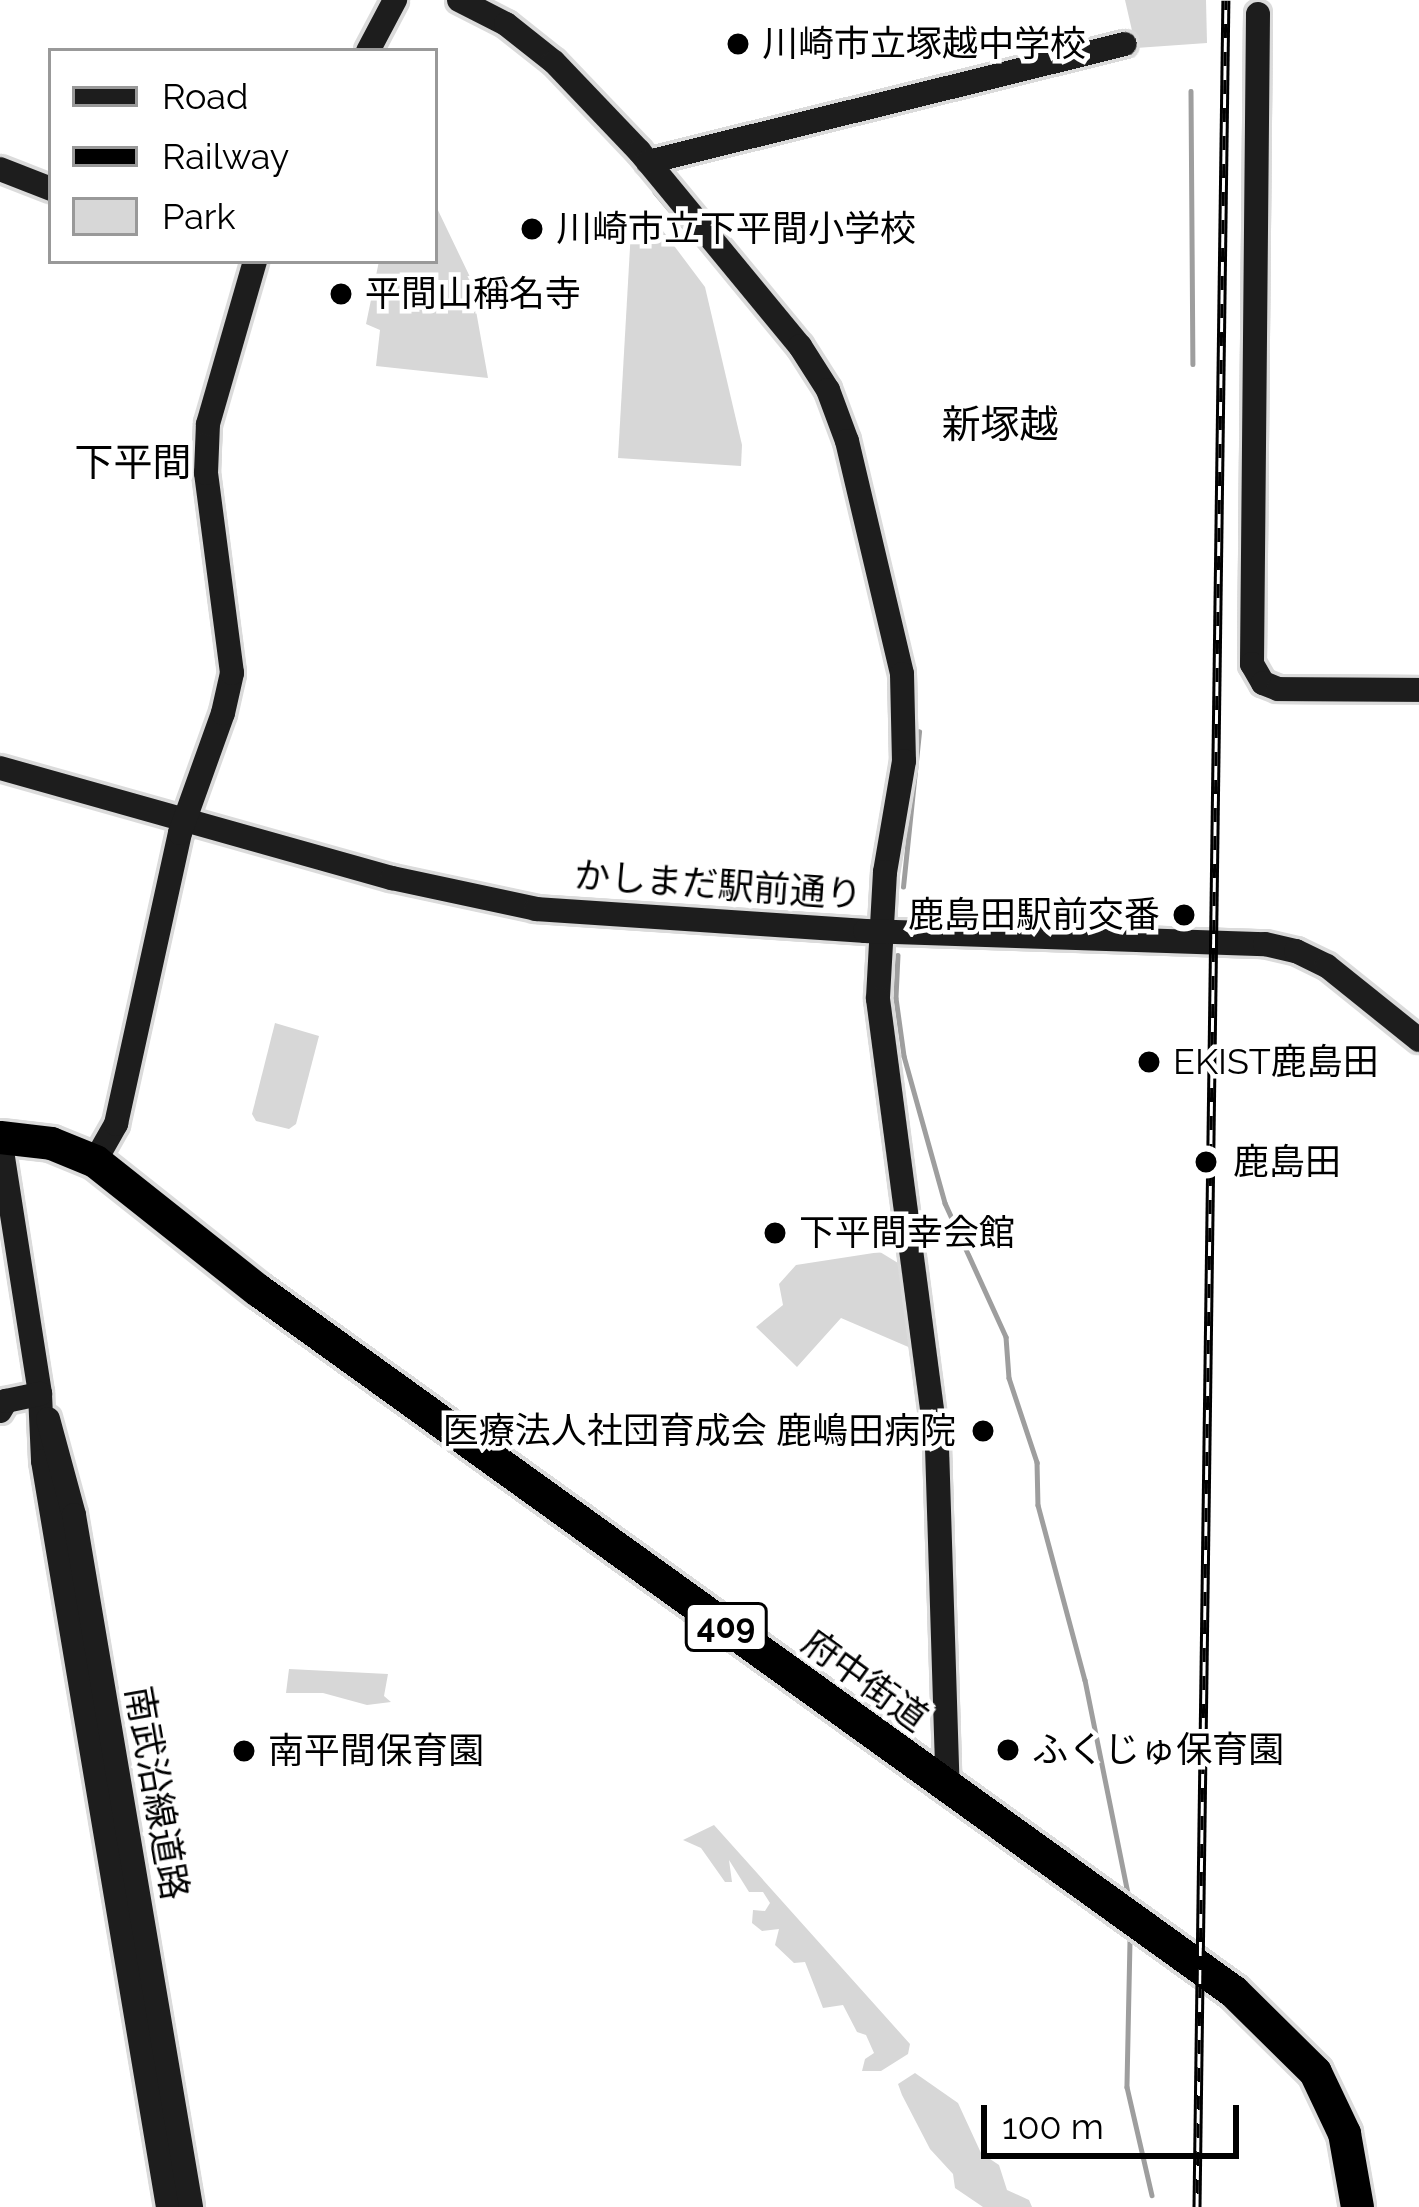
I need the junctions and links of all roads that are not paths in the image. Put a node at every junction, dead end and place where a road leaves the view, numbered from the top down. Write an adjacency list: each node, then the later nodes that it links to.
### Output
1 (395, 0): 5 (street)
2 (459, 0): 6 (street)
3 (1258, 14): 10 (street)
4 (1125, 44): 6 (street)
5 (370, 48)
6 (648, 162): 13 (street)
7 (0, 169): 8 (street)
8 (48, 188)
9 (248, 264): 12 (street)
10 (1419, 690)
11 (0, 768): 12 (street, かしまだ駅前通り)
12 (183, 819): 13 (street, かしまだ駅前通り); 16 (street)
13 (880, 931): 14 (street, かしまだ駅前通り); 19 (street)
14 (1419, 1040)
15 (0, 1138): 16 (highway, 府中街道 / 409); 17 (street, 南武沿線道路)
16 (95, 1161): 19 (highway, 府中街道 / 409)
17 (40, 1394): 18 (street); 20 (street, 南武沿線道路); 21 (street, 南武沿線道路)
18 (0, 1411)
19 (948, 1787): 22 (highway, 府中街道 / 409)
20 (168, 2207)
21 (191, 2207)
22 (1357, 2207)

